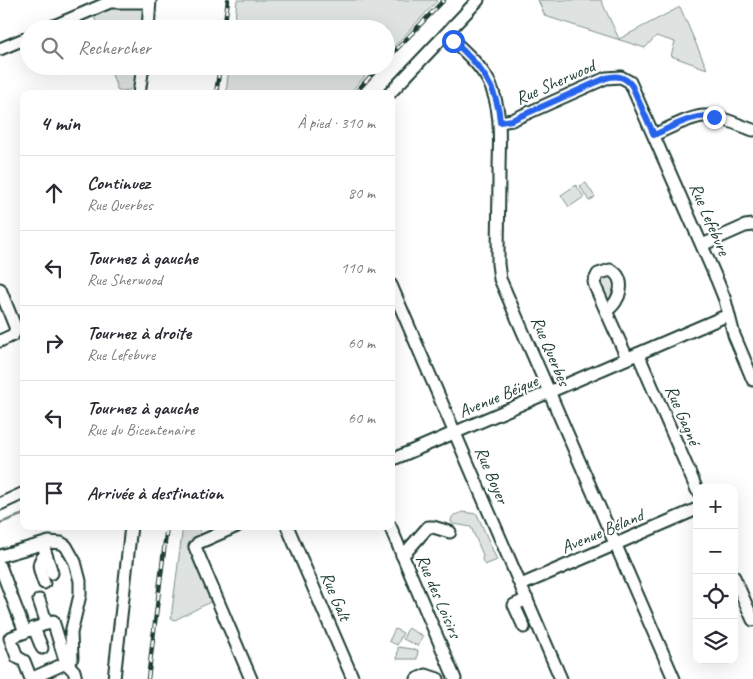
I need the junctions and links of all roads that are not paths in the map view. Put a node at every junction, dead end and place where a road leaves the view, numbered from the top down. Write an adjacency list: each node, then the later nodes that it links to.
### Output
1 (478, 0): 5 (street)
2 (149, 1): 3 (street); 4 (street)
3 (68, 20)
4 (148, 20)
5 (446, 34): 11 (street); 12 (street, Rue Querbes)
6 (20, 41): 7 (street)
7 (0, 49)
8 (142, 75): 10 (street)
9 (624, 78): 12 (street, Rue Sherwood); 14 (street, Rue Lefebvre)
10 (140, 90)
11 (393, 90)
12 (500, 122): 25 (street, Rue Querbes)
13 (753, 130): 14 (street)
14 (654, 135): 16 (street, Rue Lefebvre)
15 (753, 225): 16 (street)
16 (702, 244): 20 (street, Rue Lefebvre)
17 (0, 289): 21 (street)
18 (395, 294): 26 (street, Rue Boyer)
19 (607, 310): 23 (street, Rue Gagné)
20 (728, 315): 22 (street, Rue Lefebvre); 23 (street, Avenue Béique)
21 (0, 341)
22 (748, 353): 24 (street, Rue Lefebvre)
23 (632, 356): 25 (street, Avenue Béique); 28 (street, Rue Gagné)
24 (753, 380)
25 (549, 393): 26 (street, Avenue Béique); 37 (street, Rue Querbes)
26 (455, 433): 27 (street, Avenue Béique); 44 (street, Rue Boyer)
27 (395, 458)
28 (694, 484)
29 (20, 495): 30 (street)
30 (0, 504)
31 (693, 511): 37 (street, Avenue Béland)
32 (131, 530): 57 (street)
33 (228, 530): 58 (street)
34 (289, 530): 59 (street, Rue Galt)
35 (392, 530): 39 (street, Rue des Loisirs)
36 (450, 532): 39 (street)
37 (616, 545): 44 (street, Avenue Béland); 64 (street, Rue Querbes)
38 (44, 550): 40 (street); 42 (street); 43 (street); 53 (street)
39 (402, 555): 62 (street, Rue des Loisirs)
40 (0, 556)
41 (0, 566): 51 (street)
42 (52, 573)
43 (44, 583)
44 (521, 585): 46 (street, Rue Boyer)
45 (738, 585): 48 (street)
46 (526, 599): 50 (street); 63 (street, Rue Boyer)
47 (39, 600): 49 (street)
48 (753, 620)
49 (47, 624): 51 (street); 53 (street)
50 (524, 627)
51 (30, 630): 52 (street); 54 (street)
52 (42, 648)
53 (66, 663): 55 (street); 56 (street)
54 (31, 679)
55 (35, 679)
56 (76, 679)
57 (114, 679)
58 (251, 679)
59 (353, 679)
60 (416, 679): 61 (street)
61 (438, 679)
62 (456, 679)
63 (561, 679)
64 (674, 679)

